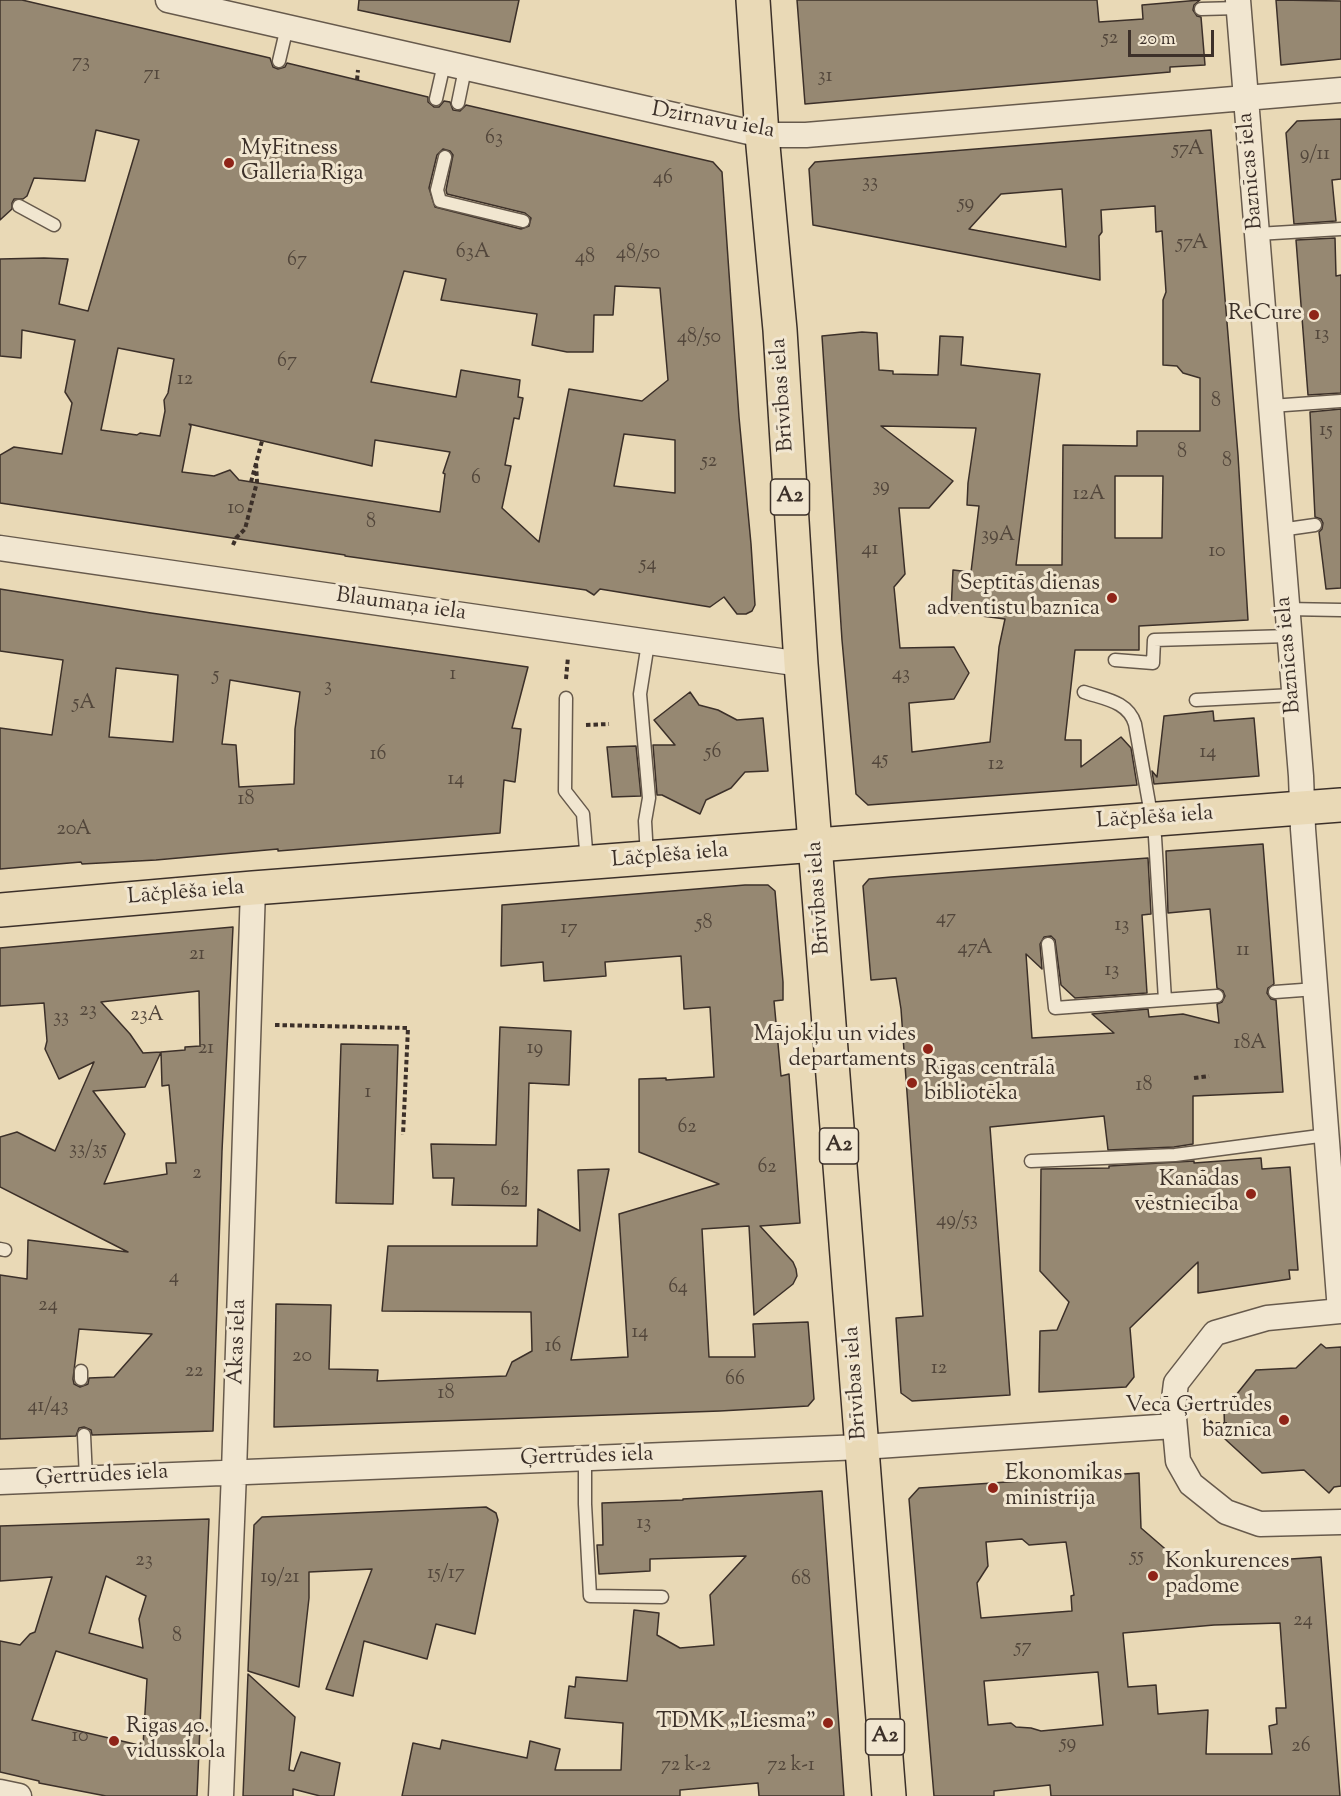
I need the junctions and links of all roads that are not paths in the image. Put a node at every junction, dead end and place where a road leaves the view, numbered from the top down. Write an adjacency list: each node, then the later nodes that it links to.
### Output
1 (168, 0): 5 (street, Dzirnavu iela)
2 (753, 0): 12 (main road, Brīvības iela / A2)
3 (1238, 4): 4 (lane); 9 (street, Baznīcas iela)
4 (1201, 9)
5 (287, 27): 6 (lane); 7 (street, Dzirnavu iela)
6 (279, 61)
7 (455, 66): 10 (lane); 11 (lane); 12 (street, Dzirnavu iela)
8 (1341, 90): 9 (street, Dzirnavu iela)
9 (1245, 97): 12 (street, Dzirnavu iela); 18 (street, Baznīcas iela)
10 (436, 99)
11 (458, 103)
12 (762, 135): 29 (main road, Brīvības iela / A2)
13 (445, 157): 15 (lane)
14 (19, 206): 16 (lane)
15 (523, 221)
16 (54, 225)
17 (1341, 229): 18 (lane)
18 (1257, 234): 20 (street, Baznīcas iela)
19 (1341, 401): 20 (lane)
20 (1271, 406): 22 (street, Baznīcas iela)
21 (1315, 525): 22 (lane)
22 (1280, 530): 24 (street, Baznīcas iela)
23 (0, 548): 27 (street, Blaumaņa iela)
24 (1286, 609): 25 (lane); 26 (street, Baznīcas iela)
25 (1341, 610)
26 (1289, 636): 28 (lane); 31 (street, Baznīcas iela)
27 (648, 643): 29 (street, Blaumaņa iela); 38 (lane)
28 (1115, 660)
29 (801, 664): 37 (main road, Brīvības iela / A2)
30 (1084, 692): 36 (lane)
31 (1293, 695): 33 (lane); 35 (street, Baznīcas iela)
32 (566, 698): 39 (lane)
33 (1196, 700)
34 (1341, 805): 35 (main road, Lāčplēša iela)
35 (1302, 808): 36 (main road, Lāčplēša iela); 43 (street, Baznīcas iela)
36 (1152, 819): 37 (main road, Lāčplēša iela); 46 (lane)
37 (816, 844): 38 (main road, Lāčplēša iela); 52 (main road, Brīvības iela / A2)
38 (648, 858): 39 (main road, Lāčplēša iela)
39 (588, 863): 40 (main road, Lāčplēša iela)
40 (253, 888): 41 (main road, Lāčplēša iela); 54 (street, Akas iela)
41 (0, 910)
42 (1048, 944): 46 (lane)
43 (1316, 989): 44 (lane); 47 (street, Baznīcas iela)
44 (1275, 992)
45 (1217, 996): 46 (lane)
46 (1165, 1000)
47 (1327, 1135): 48 (lane); 49 (street, Baznīcas iela)
48 (1031, 1161)
49 (1340, 1311): 50 (street)
50 (1174, 1426): 52 (street, Ģertrūdes iela); 57 (street)
51 (84, 1435): 55 (lane)
52 (862, 1447): 53 (street, Ģertrūdes iela); 62 (main road, Brīvības iela / A2)
53 (585, 1458): 54 (street, Ģertrūdes iela); 58 (lane)
54 (234, 1472): 55 (street, Ģertrūdes iela); 61 (street, Akas iela)
55 (86, 1478): 56 (street, Ģertrūdes iela)
56 (0, 1482)
57 (1341, 1522)
58 (662, 1597)
59 (0, 1792): 60 (street)
60 (19, 1796)
61 (221, 1796)
62 (889, 1796)

